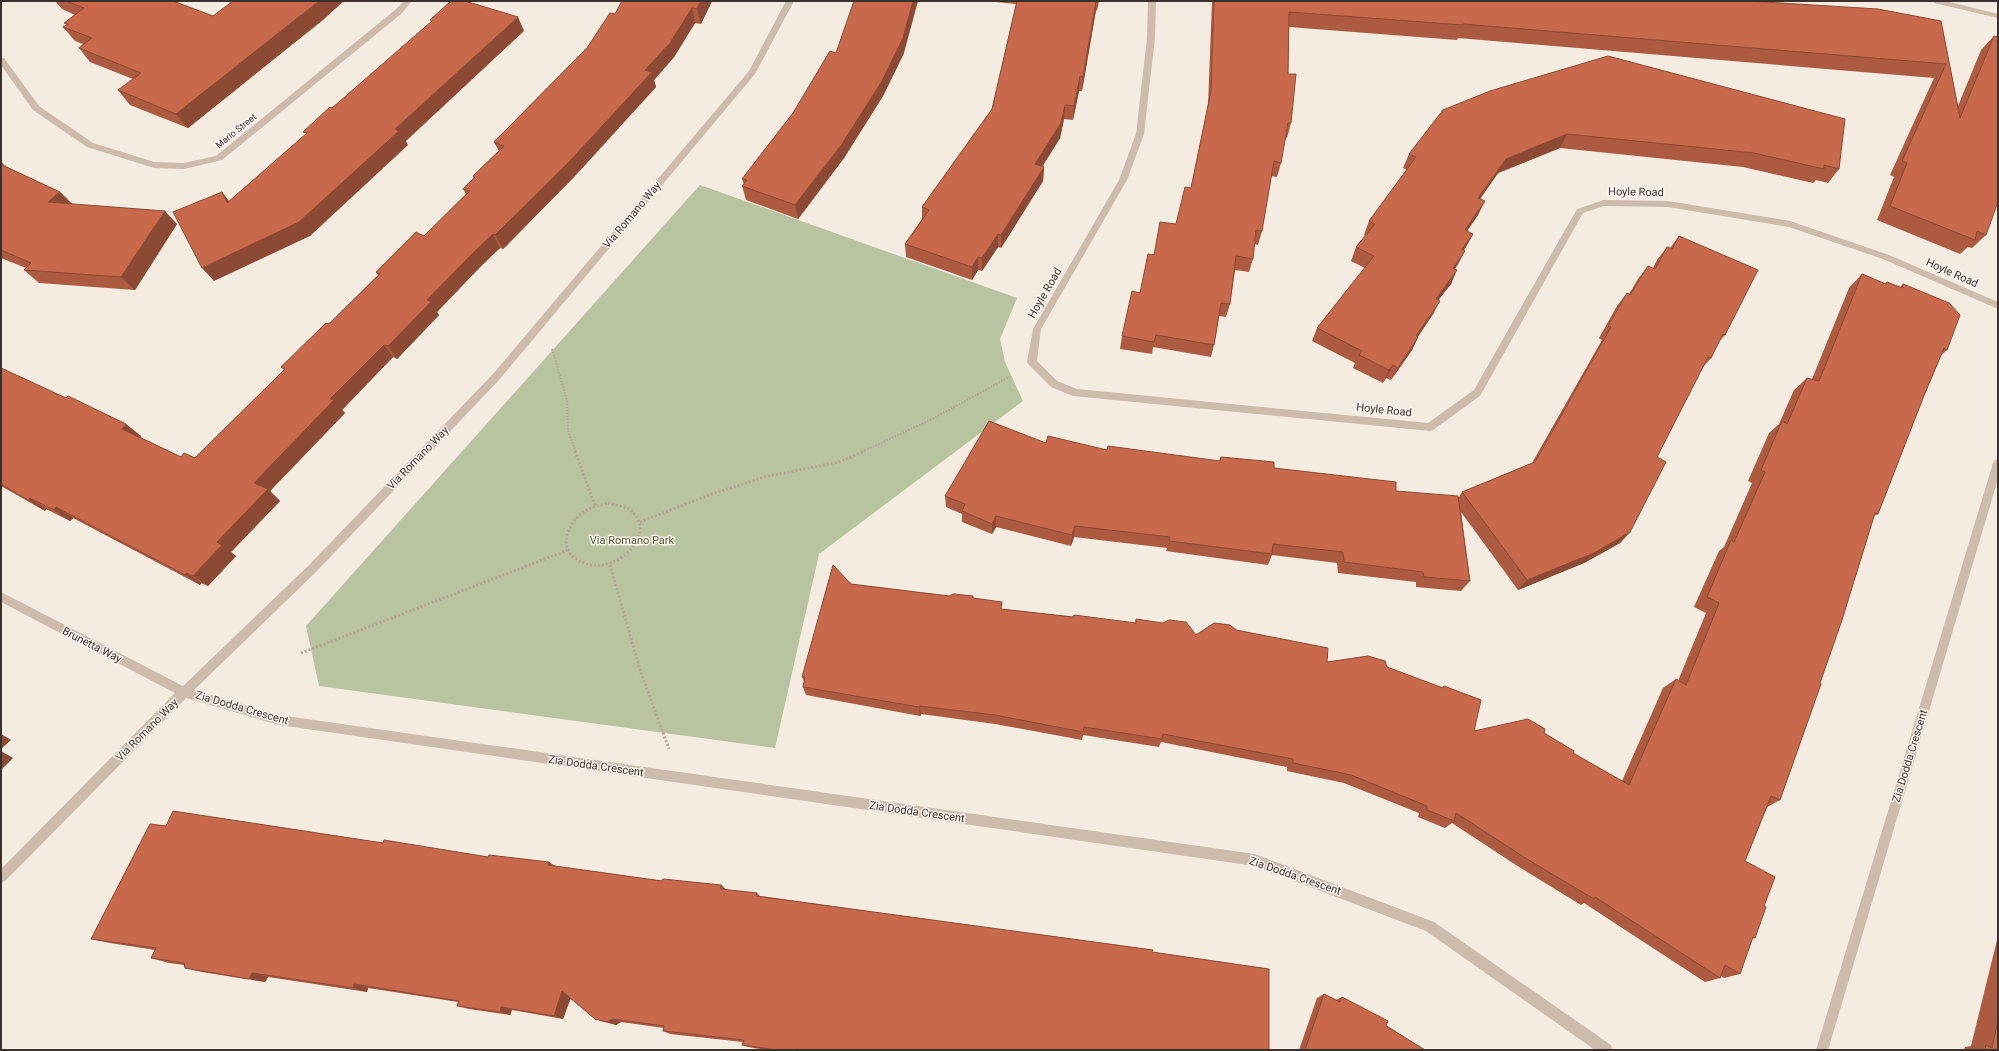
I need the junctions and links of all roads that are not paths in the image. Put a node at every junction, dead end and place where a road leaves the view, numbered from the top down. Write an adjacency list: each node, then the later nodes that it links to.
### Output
1 (408, 1): 6 (street, Mario Street)
2 (790, 1): 10 (street, Via Romano Way)
3 (1152, 1): 7 (street, Hoyle Road)
4 (1937, 1): 5 (street)
5 (1998, 16)
6 (1, 60)
7 (1998, 306)
8 (1998, 463): 13 (street, Zia Dodda Crescent)
9 (1, 597): 10 (street, Brunetta Way)
10 (184, 692): 11 (street, Via Romano Way); 12 (street, Zia Dodda Crescent)
11 (1, 877)
12 (1606, 1050)
13 (1822, 1050)

